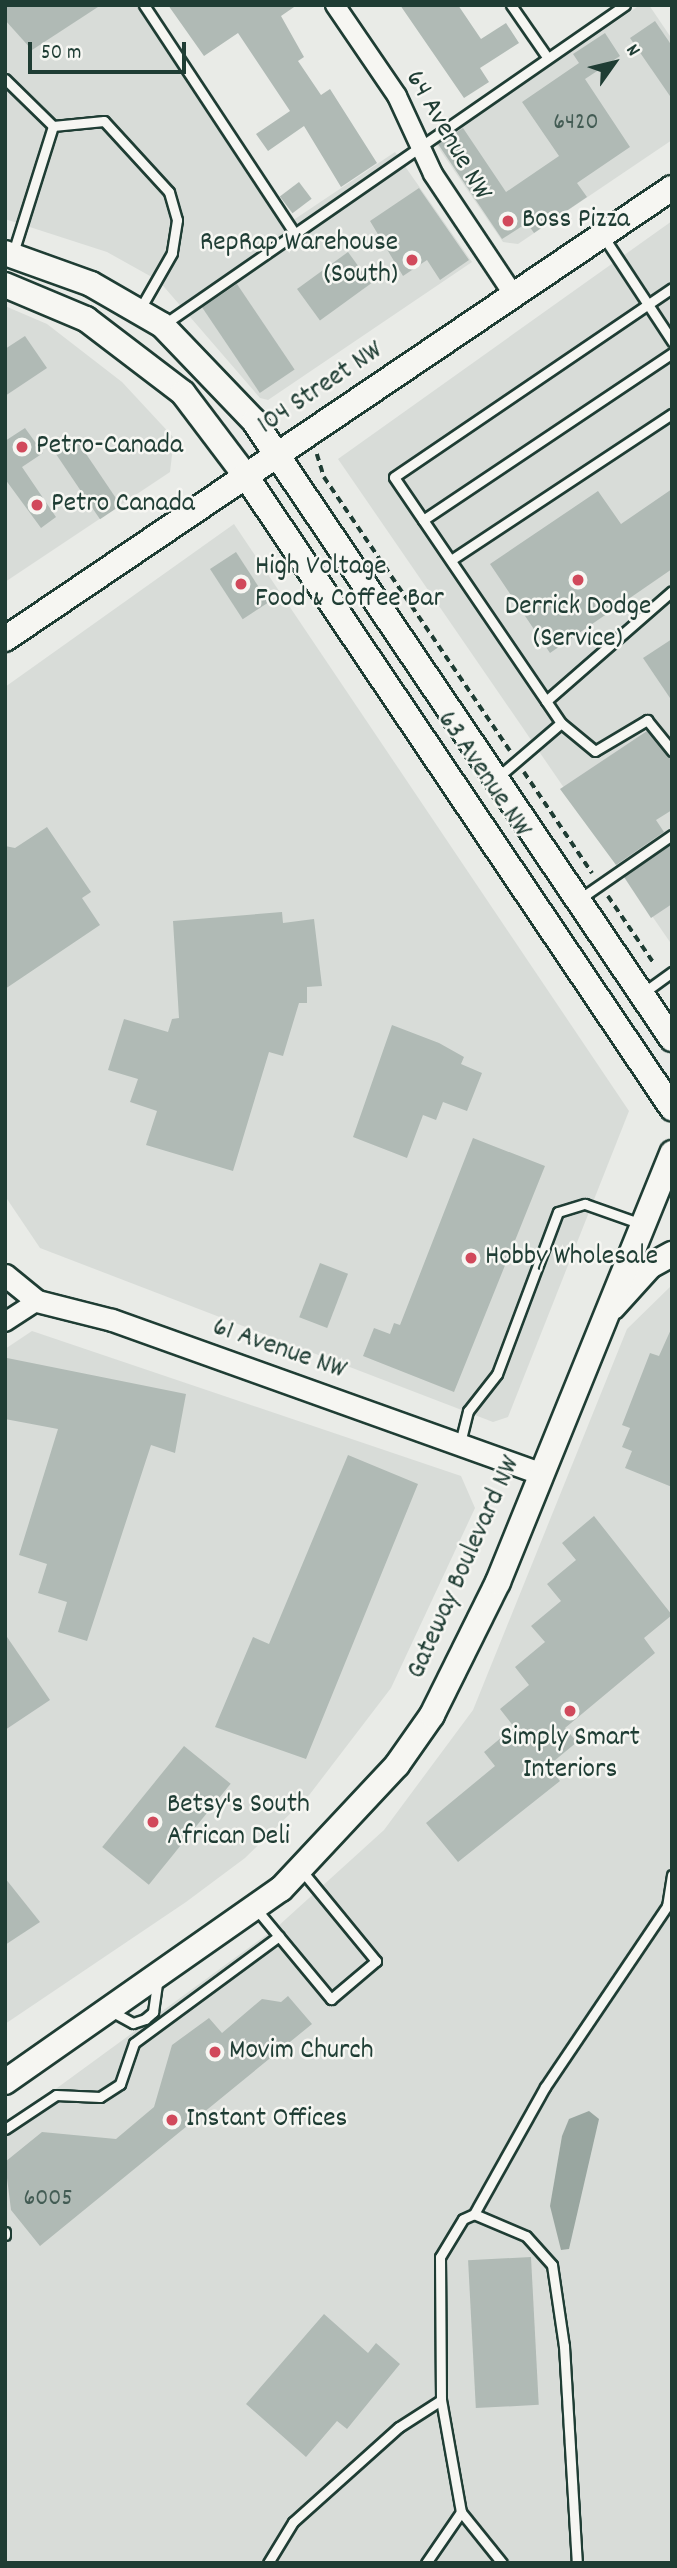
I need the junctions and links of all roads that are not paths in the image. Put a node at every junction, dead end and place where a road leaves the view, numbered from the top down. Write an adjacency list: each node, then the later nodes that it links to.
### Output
1 (144, 5): 10 (lane)
2 (335, 5): 8 (street, 64 Avenue NW)
3 (511, 5): 5 (lane)
4 (625, 5): 5 (lane)
5 (547, 57): 8 (lane)
6 (6, 80): 7 (lane)
7 (53, 126): 12 (lane); 17 (lane)
8 (417, 148): 10 (lane); 15 (street, 64 Avenue NW)
9 (672, 188): 11 (main road, 104 Street NW)
10 (295, 234): 18 (lane)
11 (602, 234): 15 (main road, 104 Street NW); 16 (lane)
12 (9, 254): 17 (main road, 63 Avenue NW)
13 (5, 285): 23 (main road, 63 Avenue NW)
14 (672, 288): 16 (lane)
15 (513, 294): 22 (main road, 104 Street NW)
16 (648, 305): 19 (lane); 24 (lane)
17 (139, 310): 18 (main road, 63 Avenue NW)
18 (162, 325): 22 (main road, 63 Avenue NW)
19 (672, 341)
20 (672, 353): 24 (lane)
21 (672, 414): 25 (lane)
22 (278, 455): 23 (main road, 104 Street NW); 31 (main road, 63 Avenue NW)
23 (246, 475): 27 (main road, 104 Street NW); 37 (main road, 63 Avenue NW)
24 (423, 520): 25 (lane)
25 (451, 560): 28 (lane)
26 (672, 592): 28 (lane)
27 (5, 639)
28 (546, 701): 29 (lane)
29 (561, 723): 30 (lane); 31 (lane)
30 (672, 751)
31 (496, 779): 33 (main road, 63 Avenue NW)
32 (672, 835): 33 (lane)
33 (578, 900): 35 (main road, 63 Avenue NW)
34 (668, 975): 35 (lane)
35 (642, 994): 36 (main road, 63 Avenue NW)
36 (672, 1039)
37 (672, 1108)
38 (672, 1153): 39 (main road, Gateway Boulevard NW)
39 (639, 1223): 43 (main road, Gateway Boulevard NW); 45 (lane)
40 (672, 1254): 43 (main road)
41 (5, 1275): 42 (street, 61 Avenue NW)
42 (37, 1301): 44 (street); 45 (street, 61 Avenue NW)
43 (601, 1321): 46 (main road, Gateway Boulevard NW)
44 (5, 1322)
45 (460, 1443): 46 (street, 61 Avenue NW)
46 (540, 1473): 47 (main road, Gateway Boulevard NW)
47 (301, 1870): 50 (main road, Gateway Boulevard NW); 51 (lane)
48 (672, 1875): 49 (lane)
49 (669, 1903): 58 (lane)
50 (256, 1908): 51 (lane); 52 (main road, Gateway Boulevard NW)
51 (279, 1936): 55 (lane)
52 (158, 1980): 53 (main road, Gateway Boulevard NW); 54 (lane)
53 (111, 2011): 54 (lane); 56 (main road, Gateway Boulevard NW)
54 (145, 2019): 55 (lane)
55 (149, 2030): 57 (lane)
56 (5, 2082)
57 (5, 2129)
58 (474, 2214): 59 (lane); 64 (lane)
59 (441, 2400): 60 (lane); 61 (lane)
60 (461, 2512): 62 (lane); 63 (lane)
61 (268, 2563)
62 (426, 2563)
63 (502, 2563)
64 (578, 2563)

